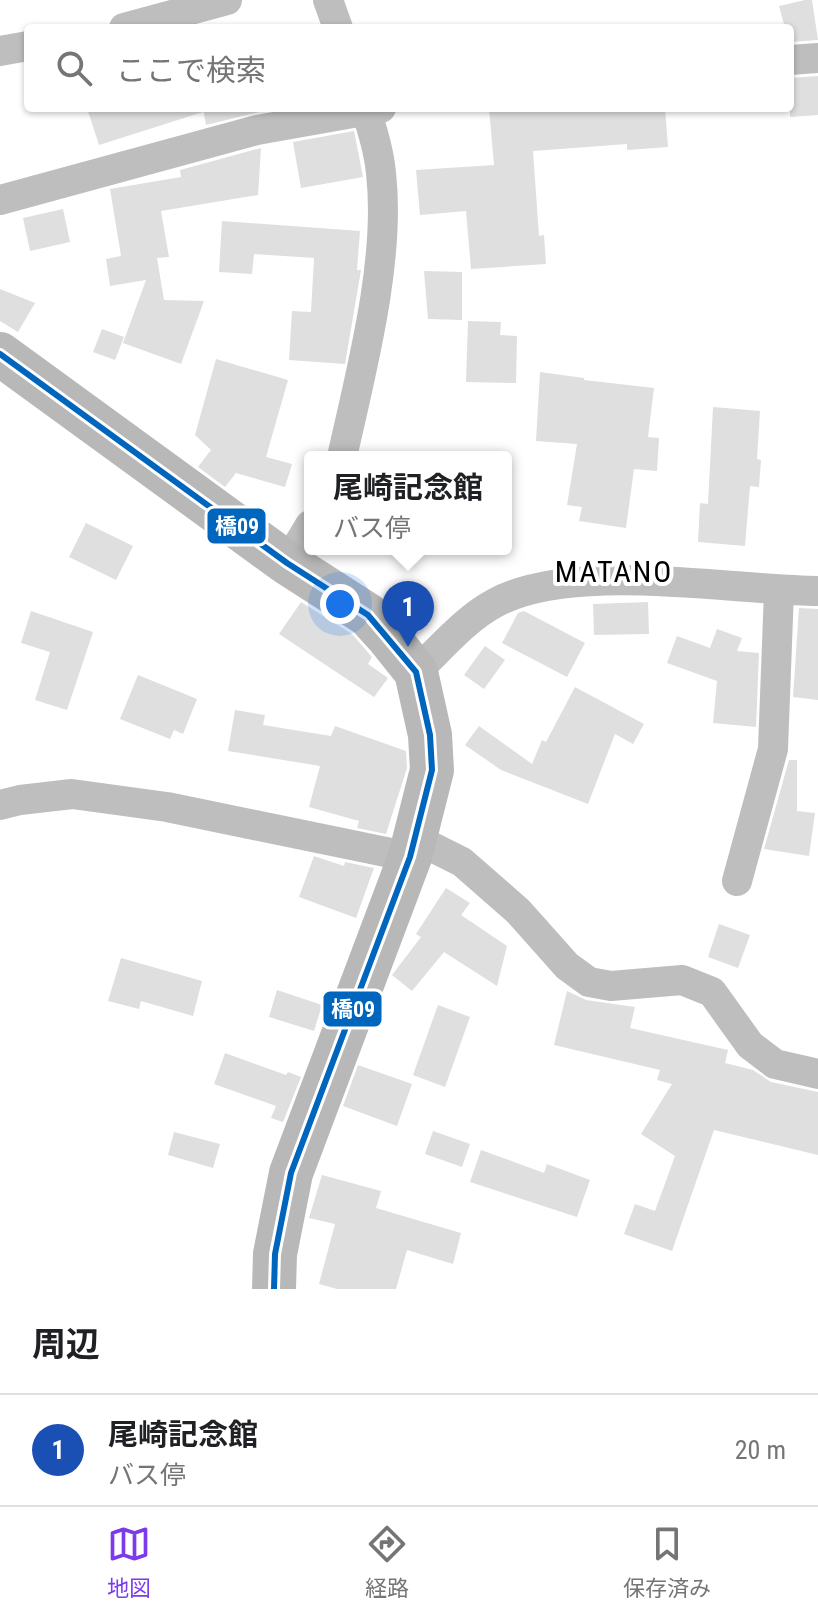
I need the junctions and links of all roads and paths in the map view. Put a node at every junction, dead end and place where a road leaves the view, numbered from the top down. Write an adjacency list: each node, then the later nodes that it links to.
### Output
1 (227, 0): 3 (street)
2 (328, 0): 4 (street)
3 (139, 24)
4 (337, 24)
5 (24, 47): 6 (street)
6 (0, 51)
7 (818, 58): 8 (street)
8 (794, 60)
9 (355, 112): 11 (street)
10 (371, 112): 13 (street)
11 (0, 200)
12 (0, 354): 15 (street)
13 (343, 451)
14 (304, 535): 15 (street)
15 (287, 563): 18 (street)
16 (779, 591): 17 (street); 18 (street); 21 (street)
17 (818, 591)
18 (416, 672): 20 (street)
19 (0, 805): 20 (street)
20 (413, 848): 22 (street); 23 (street)
21 (737, 881)
22 (818, 1074)
23 (274, 1289)

